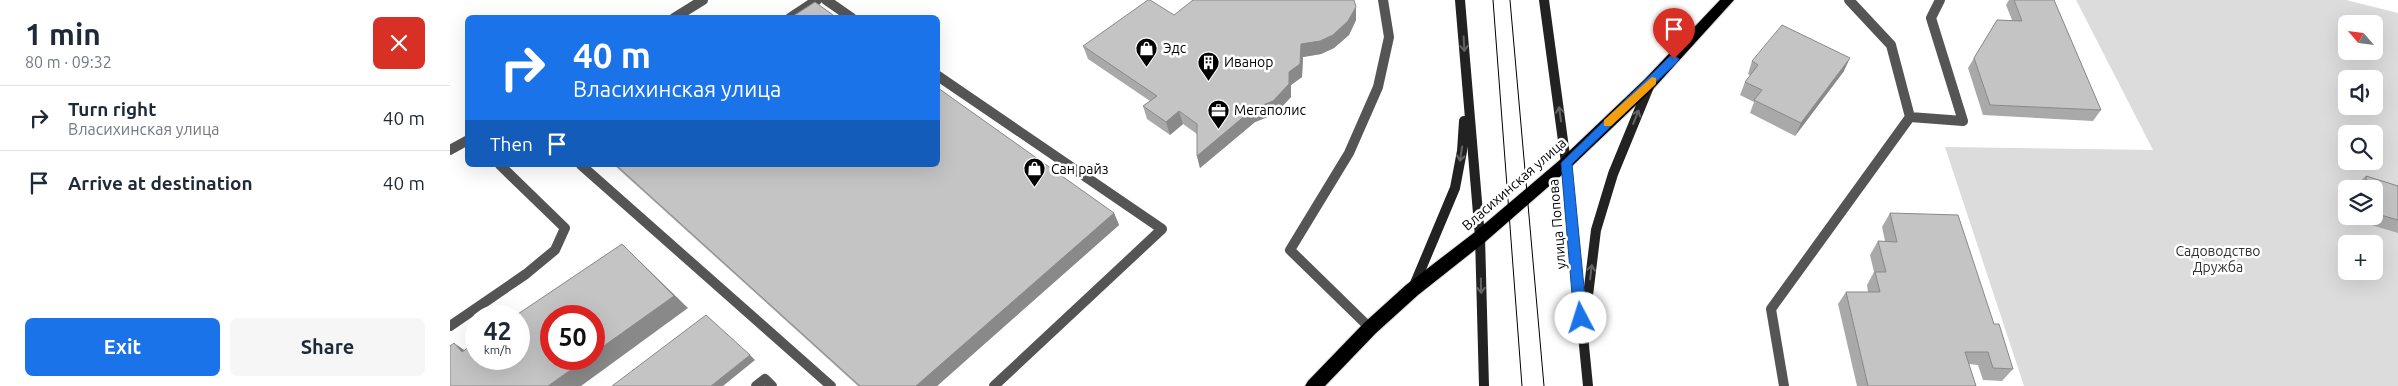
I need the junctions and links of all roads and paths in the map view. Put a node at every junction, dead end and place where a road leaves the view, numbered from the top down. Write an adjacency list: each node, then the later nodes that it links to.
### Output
1 (704, 0): 10 (street)
2 (818, 0): 11 (street)
3 (826, 0): 12 (street)
4 (1383, 0): 25 (street)
5 (1460, 0): 15 (main road, one-way to 15)
6 (1544, 0): 19 (main road, улица Попова, one-way to 6)
7 (1728, 0): 14 (highway, Власихинская улица)
8 (1849, 0): 16 (street)
9 (1940, 0): 16 (street)
10 (679, 15)
11 (795, 15)
12 (848, 15)
13 (940, 77): 27 (street)
14 (1650, 83): 19 (highway, Власихинская улица); 26 (main road, one-way to 14)
15 (1466, 88): 22 (main road); 23 (main road, one-way to 23)
16 (1910, 117): 34 (street)
17 (465, 142): 18 (street)
18 (450, 150)
19 (1566, 163): 22 (highway, Власихинская улица); 26 (main road, улица Попова)
20 (502, 167): 24 (street)
21 (583, 167): 30 (street)
22 (1480, 237): 23 (highway, Власихинская улица); 32 (main road, one-way to 32)
23 (1412, 290): 25 (highway, Власихинская улица)
24 (450, 326)
25 (1370, 328): 31 (highway, Власихинская улица)
26 (1582, 338): 33 (main road, улица Попова)
27 (999, 385)
28 (756, 386): 29 (street)
29 (772, 386)
30 (831, 386)
31 (1314, 386)
32 (1484, 386)
33 (1588, 386)
34 (1784, 386)

